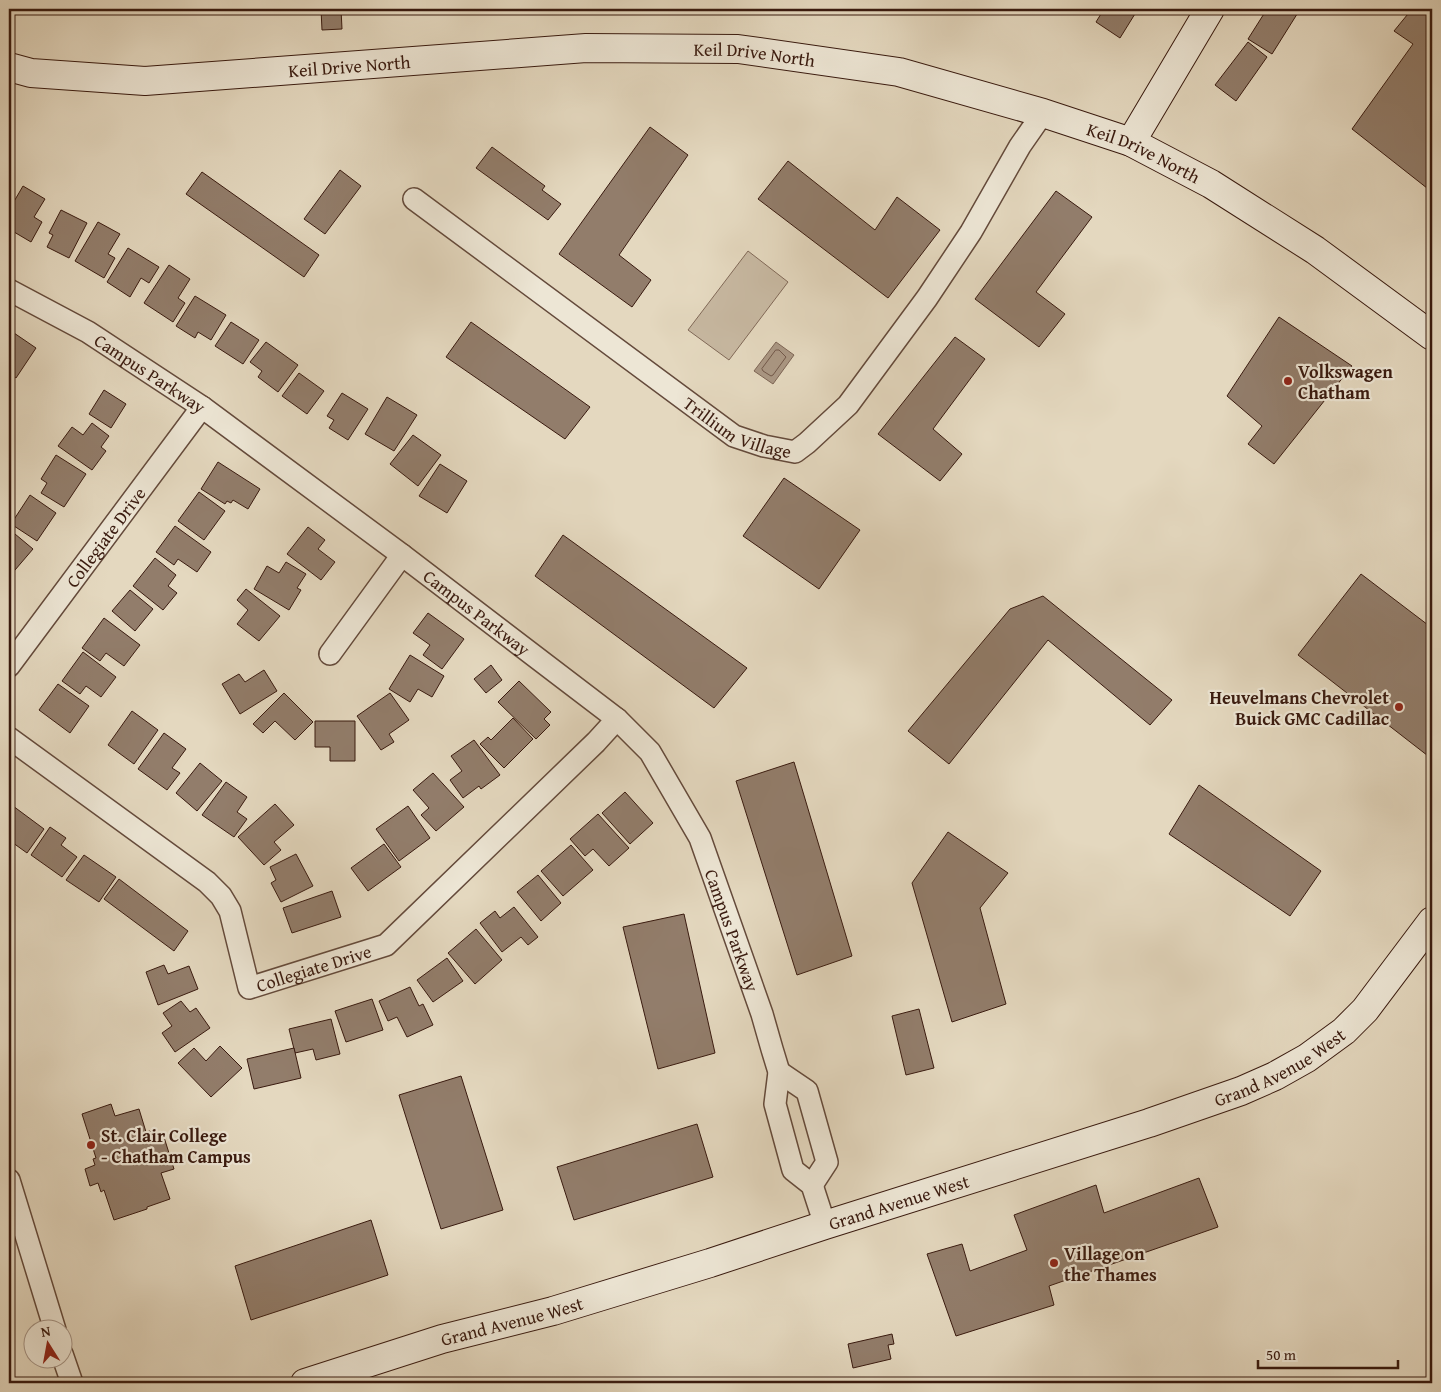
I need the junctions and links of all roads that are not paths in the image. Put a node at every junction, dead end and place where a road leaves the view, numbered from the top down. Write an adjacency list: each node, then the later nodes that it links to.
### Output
1 (1210, 9): 4 (street)
2 (9, 68): 3 (street, Keil Drive North)
3 (1044, 113): 4 (street, Keil Drive North); 5 (street, Trillium Village)
4 (1131, 142): 7 (street, Keil Drive North)
5 (414, 200)
6 (9, 290): 8 (street, Campus Parkway)
7 (1432, 336)
8 (202, 407): 9 (street, Campus Parkway); 11 (street, Collegiate Drive)
9 (402, 555): 10 (street); 12 (street, Campus Parkway)
10 (330, 654)
11 (9, 666)
12 (617, 719): 13 (street, Collegiate Drive); 15 (street, Campus Parkway)
13 (9, 738)
14 (1432, 921): 18 (street, Grand Avenue West)
15 (778, 1072): 17 (street, Campus Parkway); 17 (street)
16 (9, 1180): 19 (street)
17 (812, 1185): 18 (street)
18 (825, 1225): 22 (street, Grand Avenue West)
19 (52, 1320)
20 (68, 1370): 21 (street)
21 (72, 1383)
22 (305, 1383)

